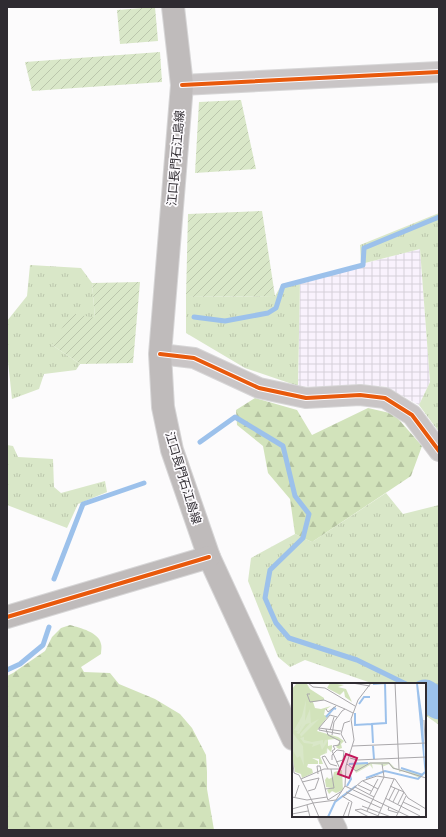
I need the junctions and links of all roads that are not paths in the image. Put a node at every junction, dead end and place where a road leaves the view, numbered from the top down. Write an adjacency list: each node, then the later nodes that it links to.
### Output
1 (174, 7): 3 (main road, 江口長門石江島線)
2 (439, 72): 3 (street)
3 (182, 85): 4 (main road, 江口長門石江島線)
4 (160, 354): 5 (street); 6 (main road, 江口長門石江島線)
5 (439, 451)
6 (209, 558): 7 (main road); 8 (main road, 江口長門石江島線)
7 (7, 617)
8 (292, 736)
9 (330, 817): 10 (main road)
10 (336, 830)

